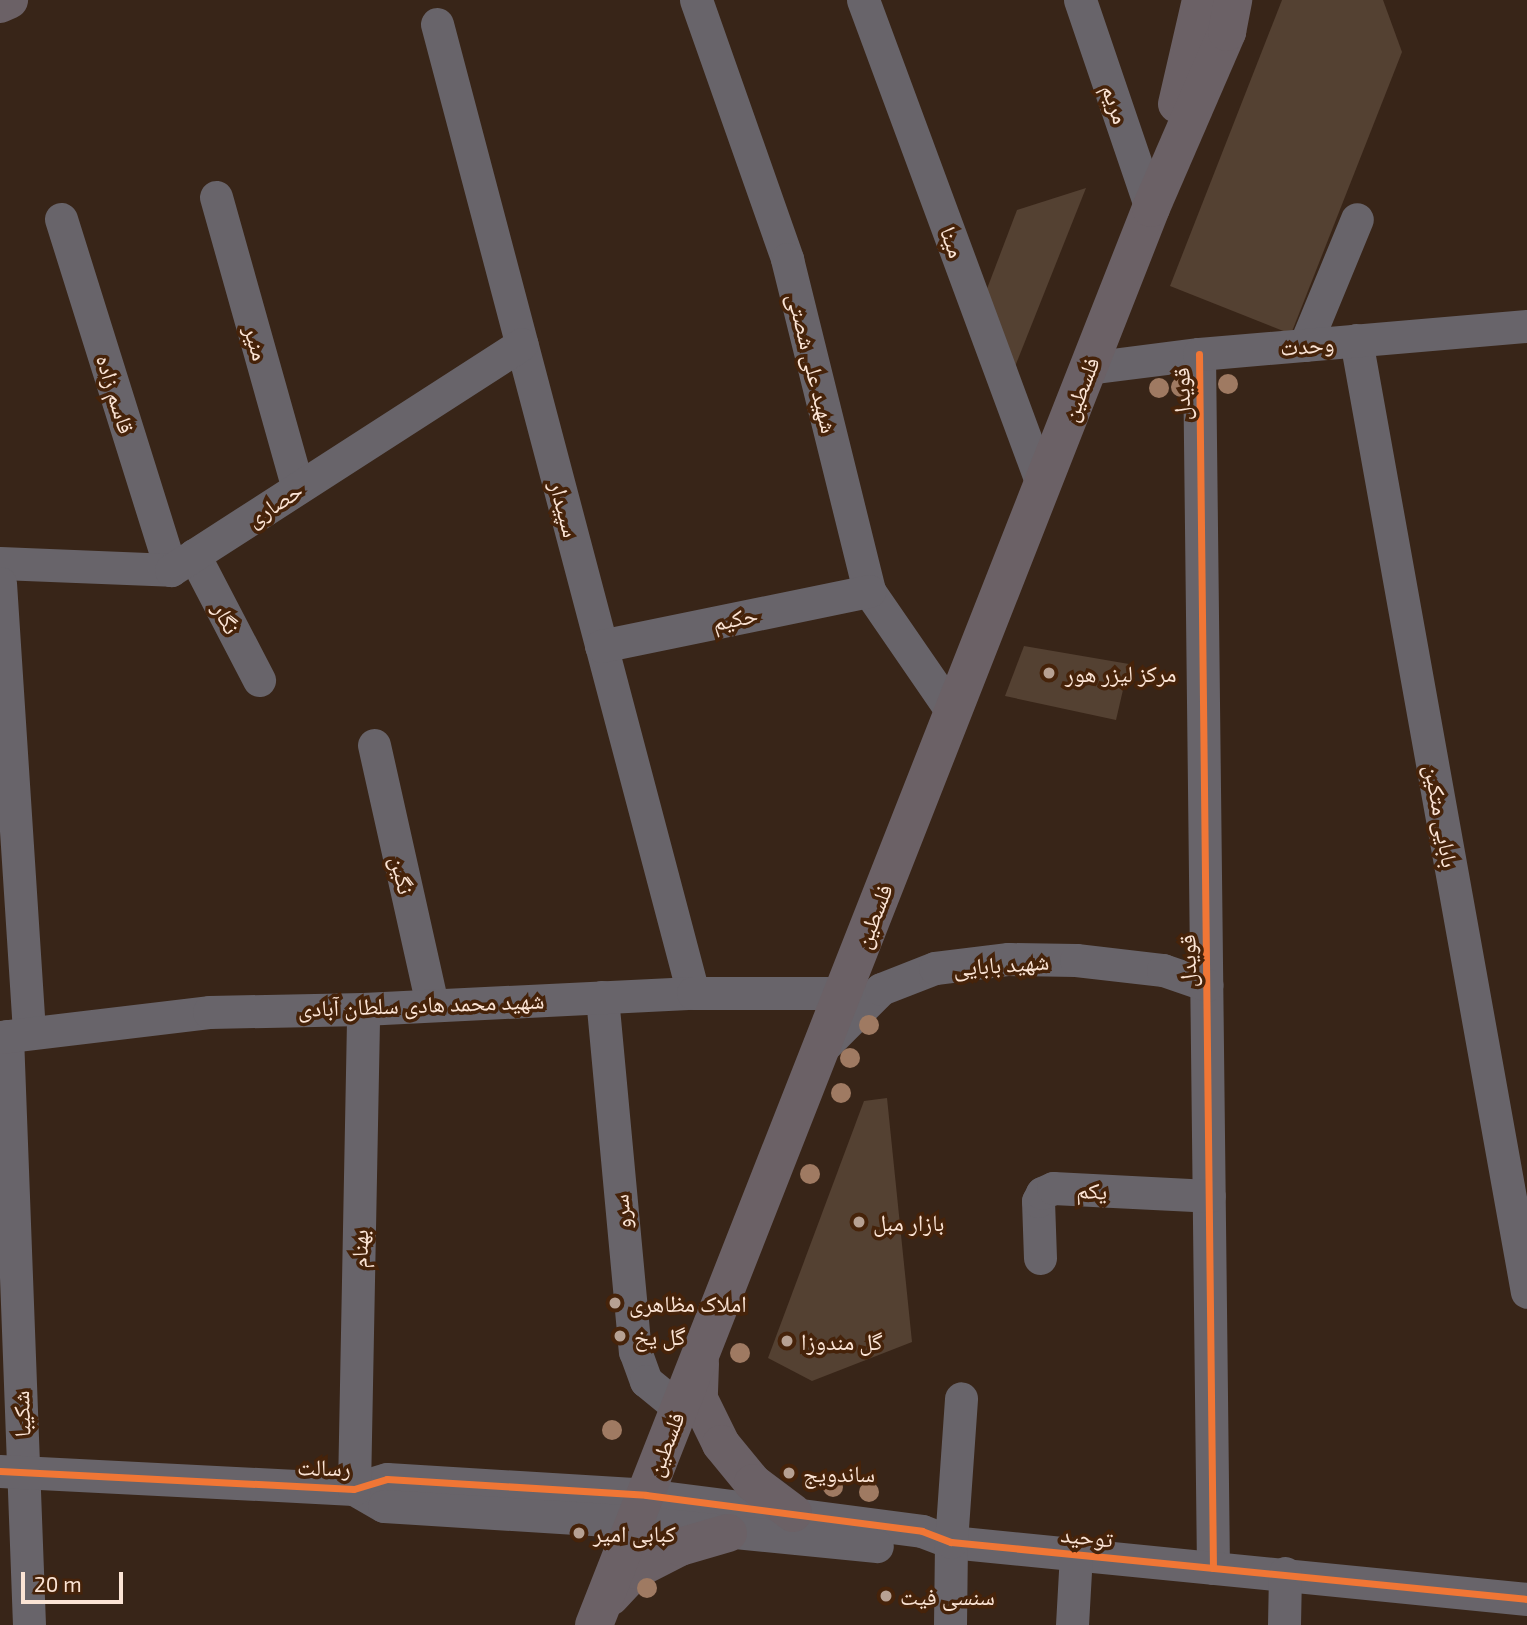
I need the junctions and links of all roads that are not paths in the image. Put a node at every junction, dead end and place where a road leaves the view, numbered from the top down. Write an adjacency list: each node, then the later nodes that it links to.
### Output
1 (9, 0): 5 (main road)
2 (696, 0): 23 (street, شهید علی شصتی)
3 (863, 0): 18 (street, مینا)
4 (1080, 0): 9 (street, مریم)
5 (0, 4)
6 (1215, 9): 9 (main road, فلسطین)
7 (437, 24): 14 (street, سپیدار)
8 (216, 197): 19 (street, منیر)
9 (1151, 208): 17 (main road, فلسطین)
10 (61, 219): 21 (street, قاسم زاده)
11 (1357, 219): 15 (street)
12 (1527, 326): 13 (street, وحدت)
13 (1356, 340): 15 (street, وحدت); 38 (street, بابایی متکین)
14 (522, 344): 19 (street, حصاری); 24 (street, سپیدار)
15 (1305, 345): 16 (street, وحدت)
16 (1199, 354): 17 (street, وحدت); 28 (street, قویدل)
17 (1088, 368): 18 (main road, فلسطین)
18 (1042, 484): 26 (main road, فلسطین)
19 (298, 488): 21 (street, حصاری)
20 (0, 563): 21 (street)
21 (182, 563): 25 (street, نگار)
22 (0, 583): 34 (street, شکیبا)
23 (869, 590): 24 (street, حکیم); 26 (street, شهید علی شصتی)
24 (601, 646): 29 (street, سپیدار)
25 (259, 680)
26 (953, 713): 30 (main road, فلسطین)
27 (374, 746): 32 (street, نگین)
28 (1207, 985): 35 (street, شهید بابایی); 36 (street, قویدل)
29 (693, 993): 30 (street, شهید محمد هادی سلطان آبادی); 31 (street, شهید محمد هادی سلطان آبادی)
30 (843, 993): 35 (main road, فلسطین)
31 (601, 997): 32 (street, شهید محمد هادی سلطان آبادی); 41 (street, سرو)
32 (432, 1005): 33 (street, شهید محمد هادی سلطان آبادی)
33 (363, 1009): 34 (street, شهید محمد هادی سلطان آبادی); 43 (street, بهنام)
34 (12, 1035): 42 (street, شکیبا)
35 (820, 1049): 39 (main road, فلسطین)
36 (1209, 1196): 37 (street, یکم); 49 (street, قویدل)
37 (1040, 1258)
38 (1527, 1292)
39 (701, 1355): 41 (main road, فلسطین); 45 (main road)
40 (961, 1398): 47 (street)
41 (679, 1408): 44 (main road, فلسطین)
42 (12, 1471): 43 (street, رسالت); 53 (street, شکیبا)
43 (354, 1489): 44 (street, رسالت)
44 (640, 1509): 45 (street, توحید); 46 (street, توحید); 52 (main road, فلسطین)
45 (793, 1513): 47 (street, توحید)
46 (728, 1533): 47 (street, توحید); 52 (main road)
47 (951, 1542): 48 (street, توحید); 54 (street)
48 (1076, 1554): 49 (street, توحید); 55 (street)
49 (1213, 1568): 50 (street, توحید)
50 (1285, 1573): 51 (street, توحید); 56 (street)
51 (1527, 1599)
52 (599, 1614)
53 (29, 1625)
54 (950, 1625)
55 (1072, 1625)
56 (1284, 1625)

